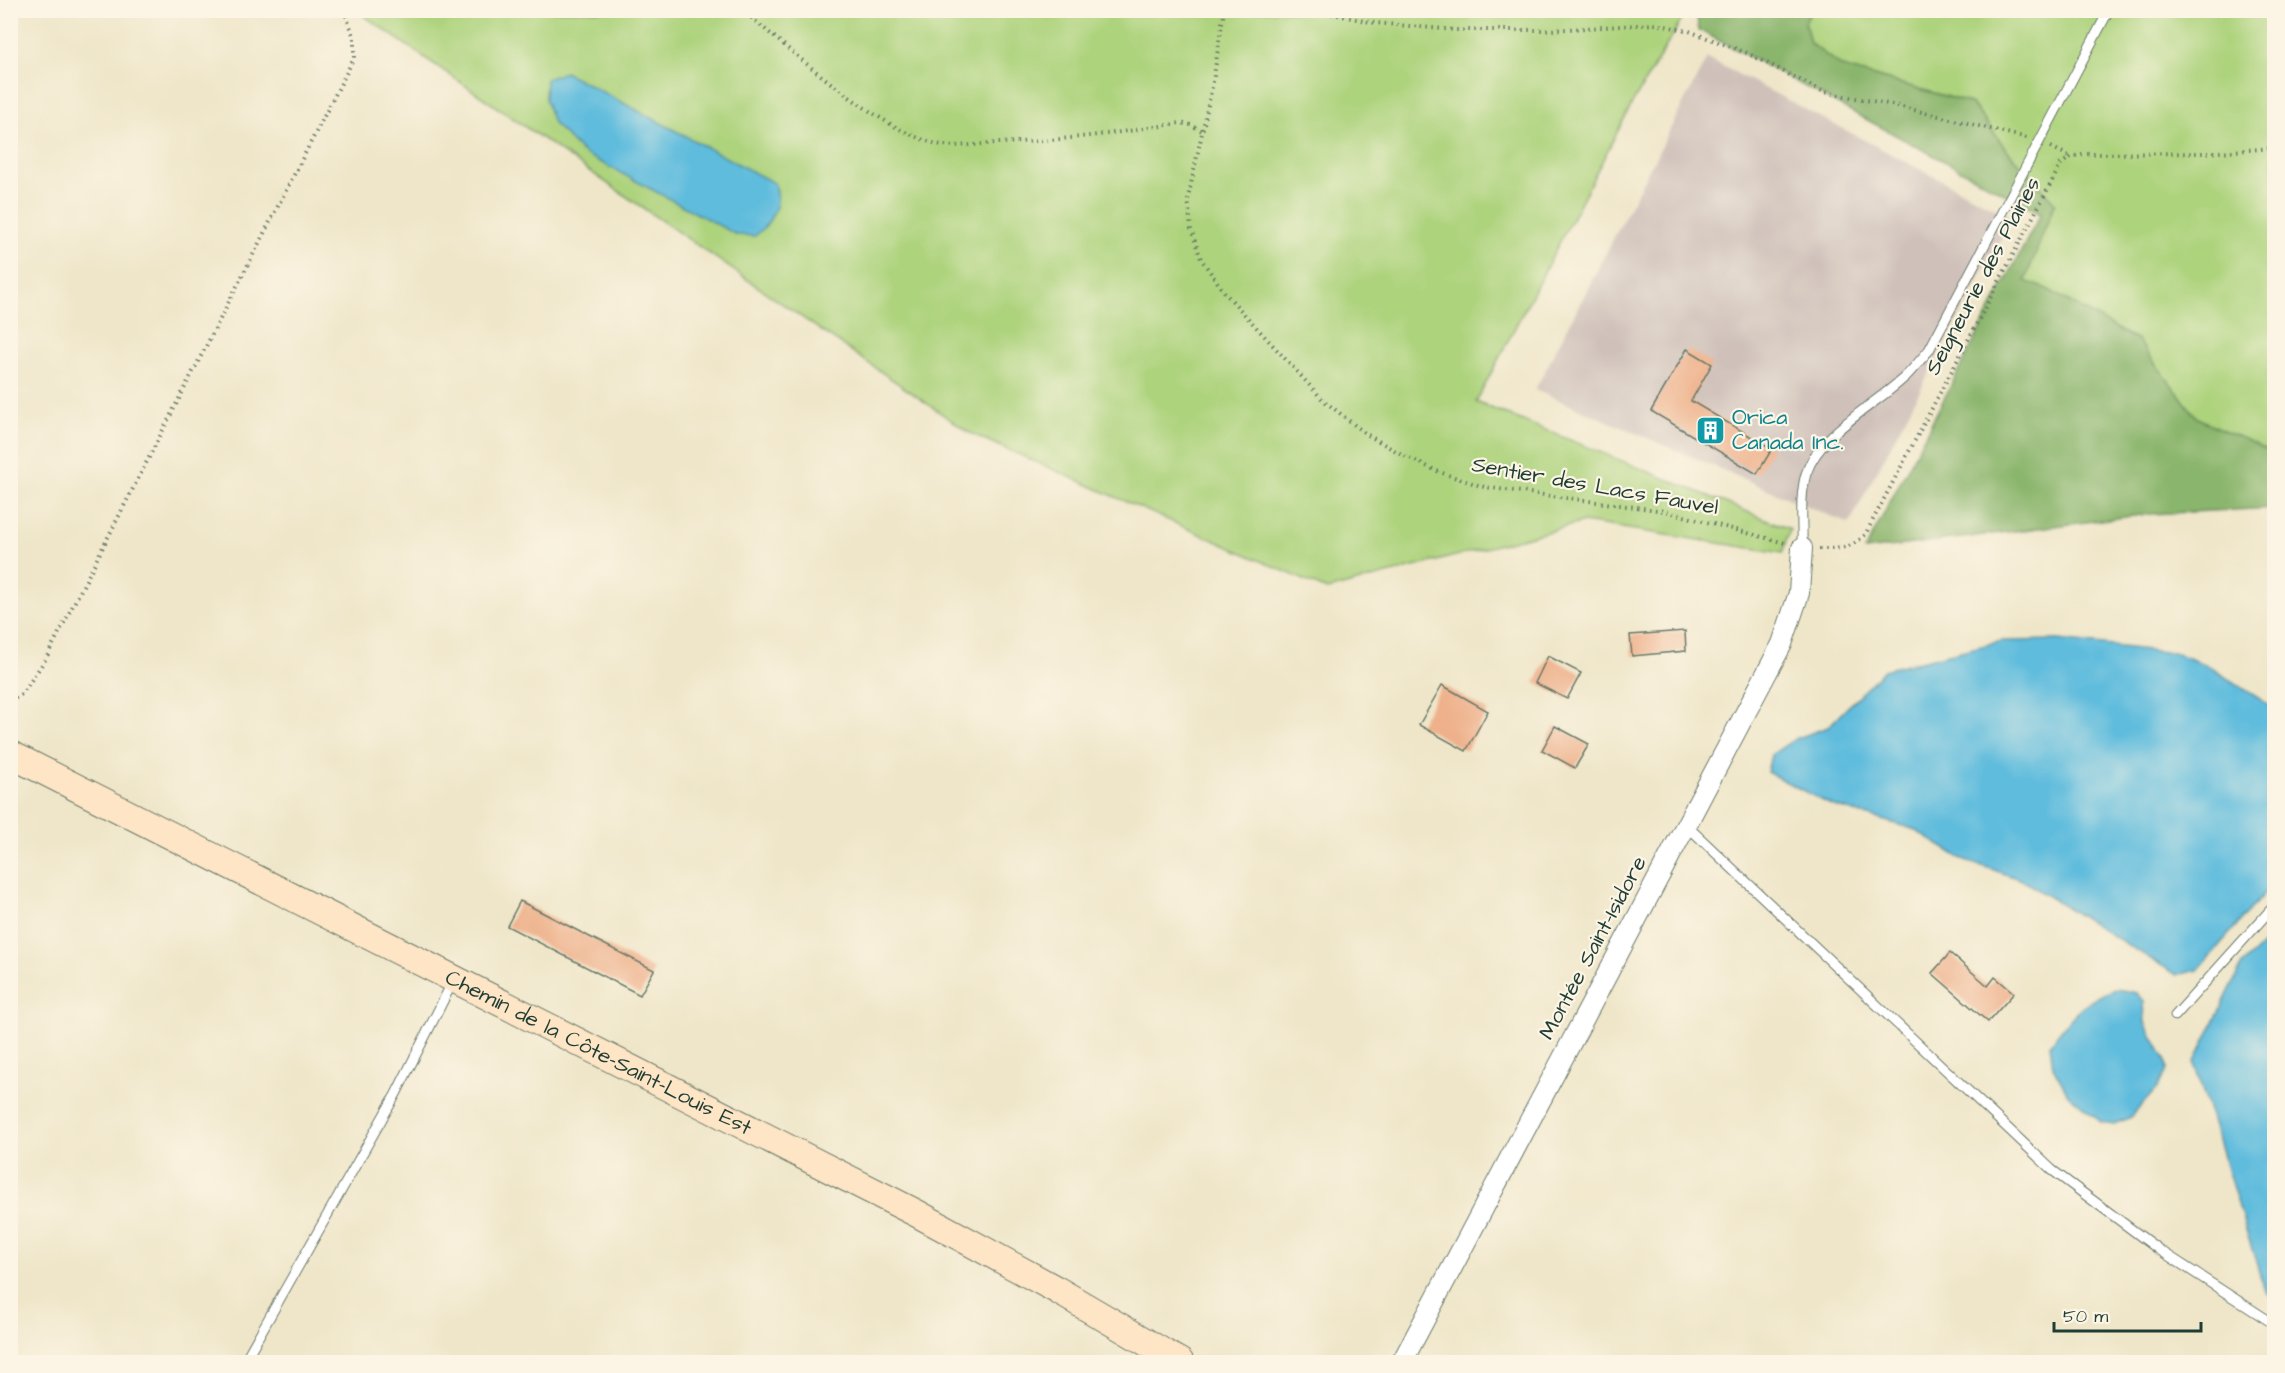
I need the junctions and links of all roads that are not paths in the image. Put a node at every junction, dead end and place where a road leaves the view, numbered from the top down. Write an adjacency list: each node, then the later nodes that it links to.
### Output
1 (2109, 10): 2 (lane)
2 (1802, 548): 4 (street, Montée Saint-Isidore)
3 (12, 758): 6 (street, Chemin de la Côte-Saint-Louis Est)
4 (1685, 824): 8 (lane); 11 (street, Montée Saint-Isidore)
5 (2274, 906): 7 (lane)
6 (454, 979): 9 (lane); 10 (street, Chemin de la Côte-Saint-Louis Est)
7 (2175, 1016)
8 (2274, 1324)
9 (244, 1362)
10 (1180, 1362)
11 (1402, 1362)

